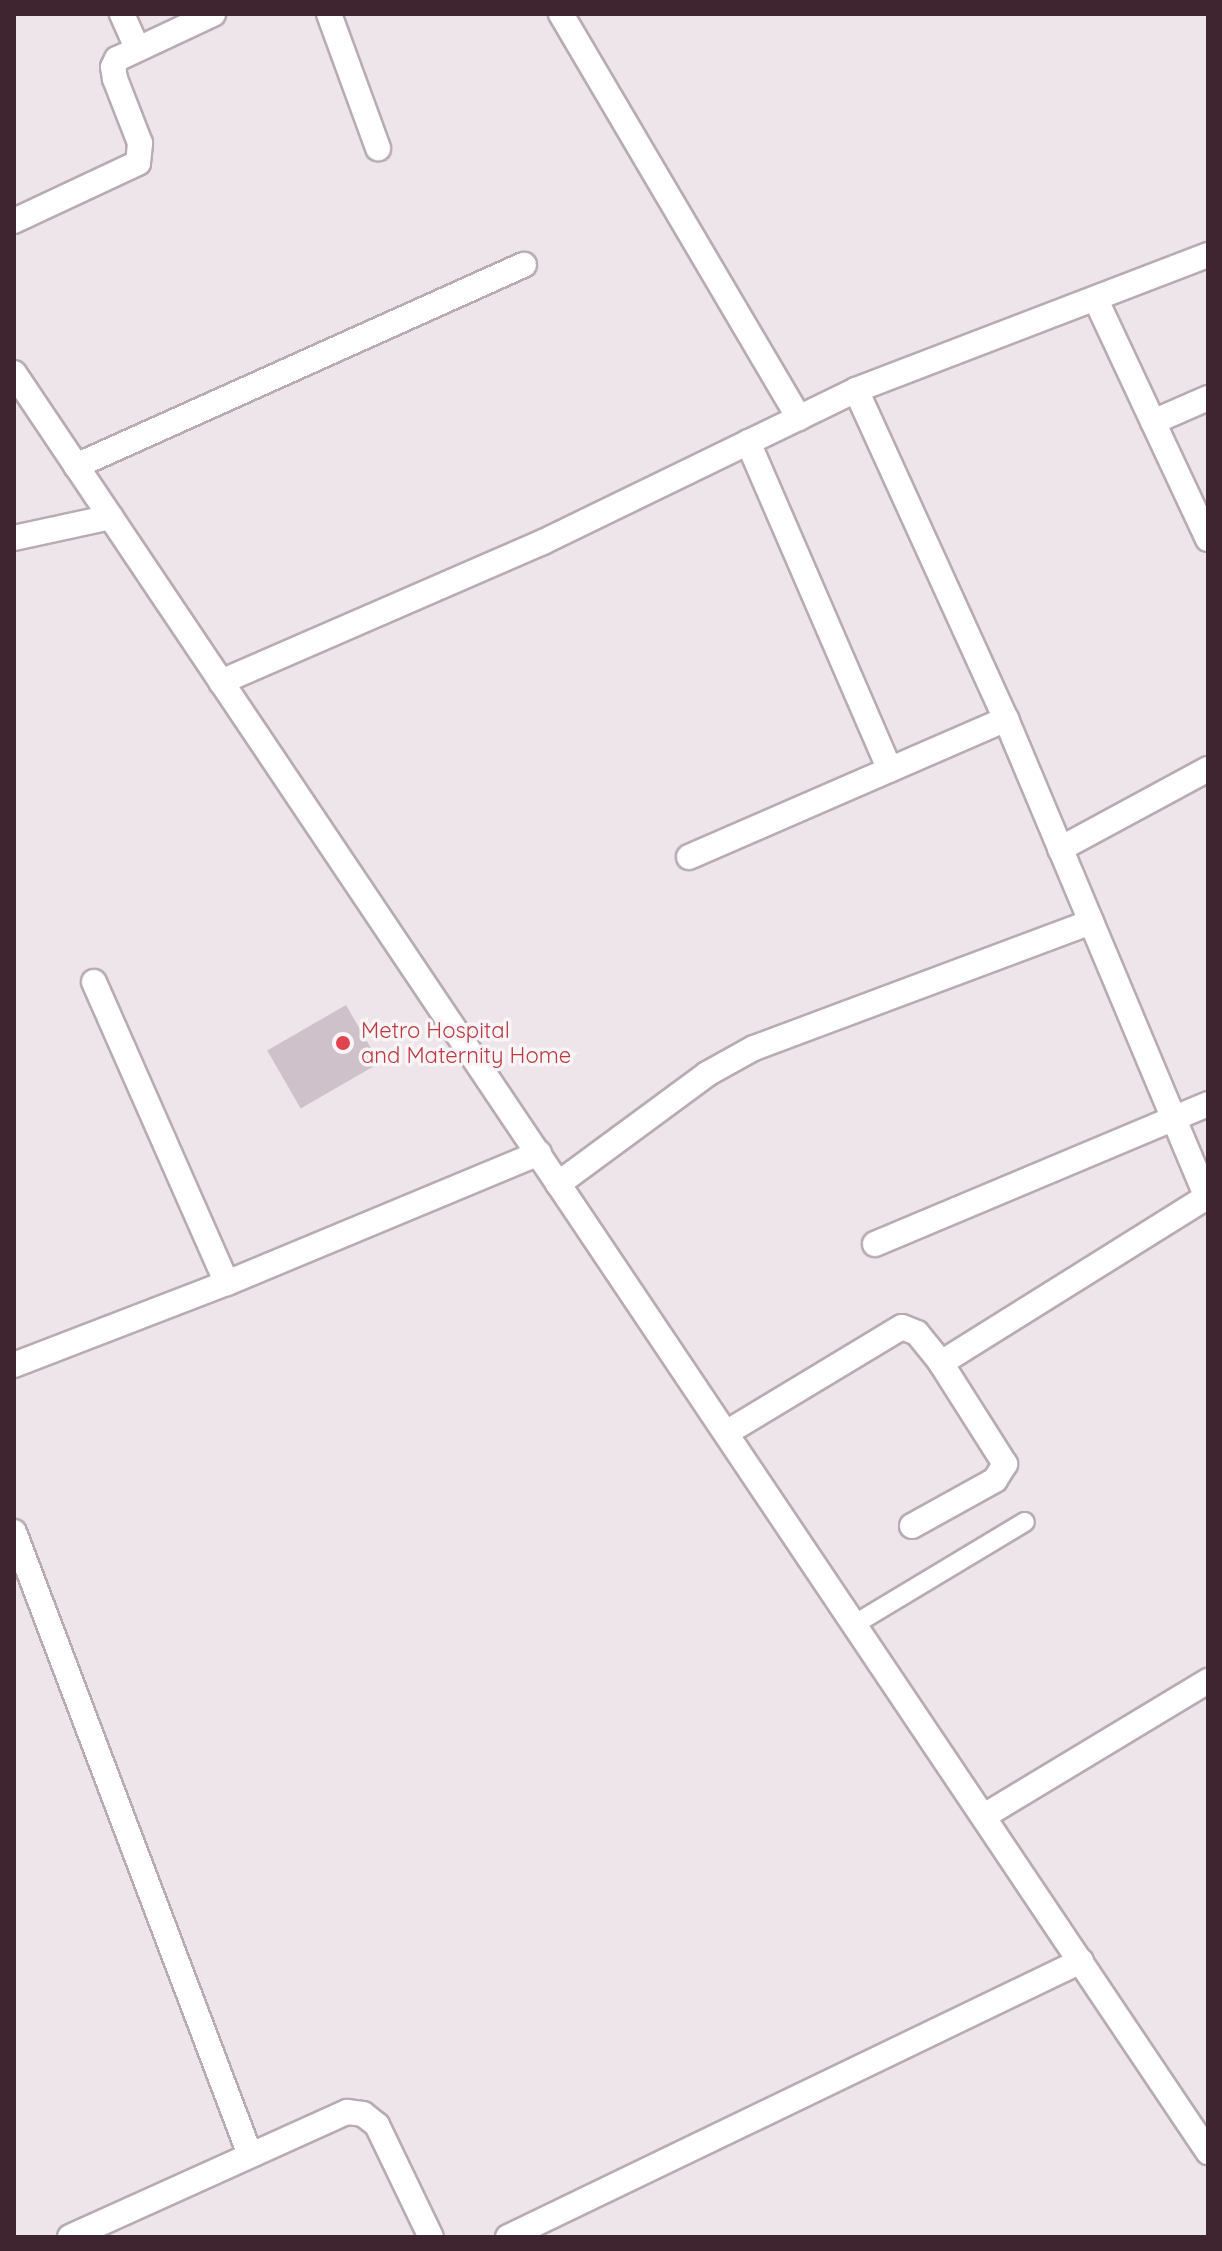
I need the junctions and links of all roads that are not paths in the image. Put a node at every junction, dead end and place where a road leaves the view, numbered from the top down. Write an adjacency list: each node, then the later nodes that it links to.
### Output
1 (122, 14): 5 (street)
2 (213, 14): 5 (street)
3 (329, 14): 6 (street)
4 (561, 14): 14 (street)
5 (137, 48): 7 (street)
6 (378, 148)
7 (14, 221)
8 (1208, 255): 10 (street)
9 (524, 265): 17 (street)
10 (1096, 300): 12 (street); 15 (street)
11 (14, 373): 17 (street)
12 (856, 390): 14 (street); 22 (street)
13 (1208, 398): 15 (street)
14 (799, 418): 16 (street)
15 (1153, 422): 20 (street)
16 (748, 442): 21 (street); 24 (street)
17 (76, 466): 18 (street)
18 (111, 517): 19 (street); 21 (street)
19 (14, 538)
20 (1208, 539)
21 (221, 682): 31 (street)
22 (1006, 719): 24 (street); 25 (street)
23 (1208, 769): 25 (street)
24 (890, 770): 26 (street)
25 (1060, 849): 27 (street)
26 (689, 857)
27 (1091, 922): 30 (street); 32 (street)
28 (94, 982): 35 (street)
29 (1208, 1104): 30 (street)
30 (1175, 1120): 33 (street); 34 (street)
31 (539, 1153): 32 (street); 35 (street)
32 (558, 1184): 38 (street)
33 (1207, 1198): 36 (street)
34 (875, 1244)
35 (227, 1283): 37 (street)
36 (941, 1363): 38 (street); 40 (street)
37 (14, 1365)
38 (726, 1433): 42 (street)
39 (1025, 1522): 42 (lane)
40 (912, 1526)
41 (14, 1532): 47 (street)
42 (855, 1624): 44 (street)
43 (1208, 1681): 44 (street)
44 (984, 1816): 45 (street)
45 (1081, 1961): 46 (street); 50 (street)
46 (1208, 2152)
47 (250, 2155): 48 (street); 49 (street)
48 (70, 2237)
49 (431, 2237)
50 (508, 2237)

